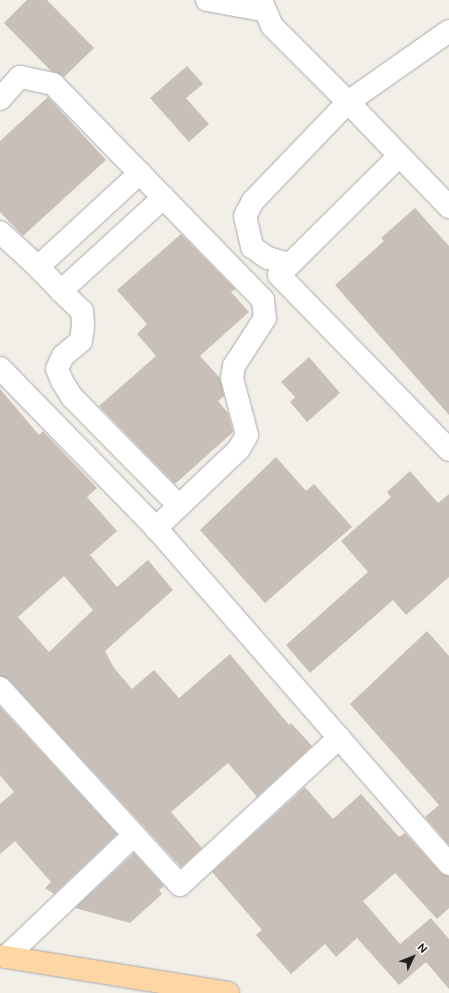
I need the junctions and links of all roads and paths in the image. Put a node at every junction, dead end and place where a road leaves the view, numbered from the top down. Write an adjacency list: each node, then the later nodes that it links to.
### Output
1 (207, 0): 2 (street)
2 (262, 5): 5 (street)
3 (449, 31): 5 (street)
4 (0, 98): 7 (street)
5 (348, 102): 6 (street); 11 (street)
6 (399, 156): 9 (street); 11 (street)
7 (140, 173): 8 (street); 12 (street)
8 (164, 198): 13 (street); 16 (street)
9 (449, 207)
10 (0, 232): 12 (street)
11 (289, 264): 15 (street)
12 (38, 267): 13 (street)
13 (61, 291): 16 (street)
14 (0, 368): 17 (street)
15 (449, 450)
16 (179, 506): 17 (street)
17 (156, 528): 19 (street)
18 (0, 688): 20 (street)
19 (339, 738): 20 (street); 21 (street)
20 (134, 834): 22 (street)
21 (449, 864)
22 (3, 957): 23 (main road)
23 (228, 993)

